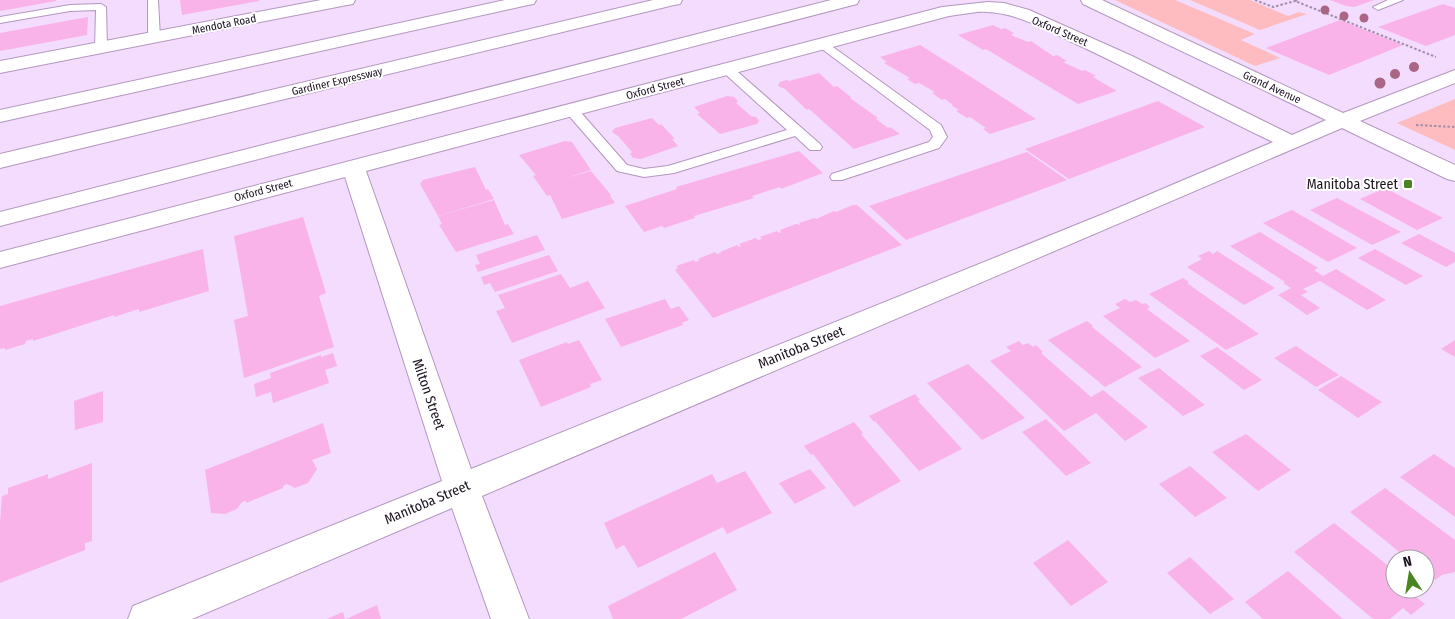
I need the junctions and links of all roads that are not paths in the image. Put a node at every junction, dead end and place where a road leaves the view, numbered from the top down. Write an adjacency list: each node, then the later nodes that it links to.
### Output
1 (153, 0): 10 (lane)
2 (347, 0): 10 (main road, Mendota Road)
3 (528, 0): 17 (main road)
4 (674, 0): 22 (main road, Gardiner Expressway)
5 (851, 0): 26 (main road)
6 (1089, 0): 18 (main road, Grand Avenue)
7 (1398, 0): 8 (lane)
8 (1378, 7)
9 (0, 20): 12 (lane)
10 (154, 38): 12 (main road, Mendota Road)
11 (822, 44): 14 (main road, Oxford Street); 20 (main road, Oxford Street); 25 (lane)
12 (101, 48): 13 (main road, Mendota Road)
13 (0, 68)
14 (727, 69): 16 (main road, Oxford Street); 19 (lane)
15 (1455, 76): 18 (main road, Manitoba Street)
16 (571, 110): 19 (lane); 23 (main road, Oxford Street)
17 (0, 116)
18 (1342, 121): 20 (main road, Manitoba Street); 24 (main road, Grand Avenue)
19 (797, 132): 21 (lane)
20 (1292, 143): 28 (main road, Manitoba Street)
21 (815, 147)
22 (0, 161)
23 (353, 166): 27 (main road, Oxford Street); 28 (main road, Milton Street)
24 (1455, 174)
25 (837, 177)
26 (0, 219)
27 (0, 260)
28 (461, 488): 29 (main road, Manitoba Street); 30 (main road, Milton Street)
29 (147, 619)
30 (510, 619)

